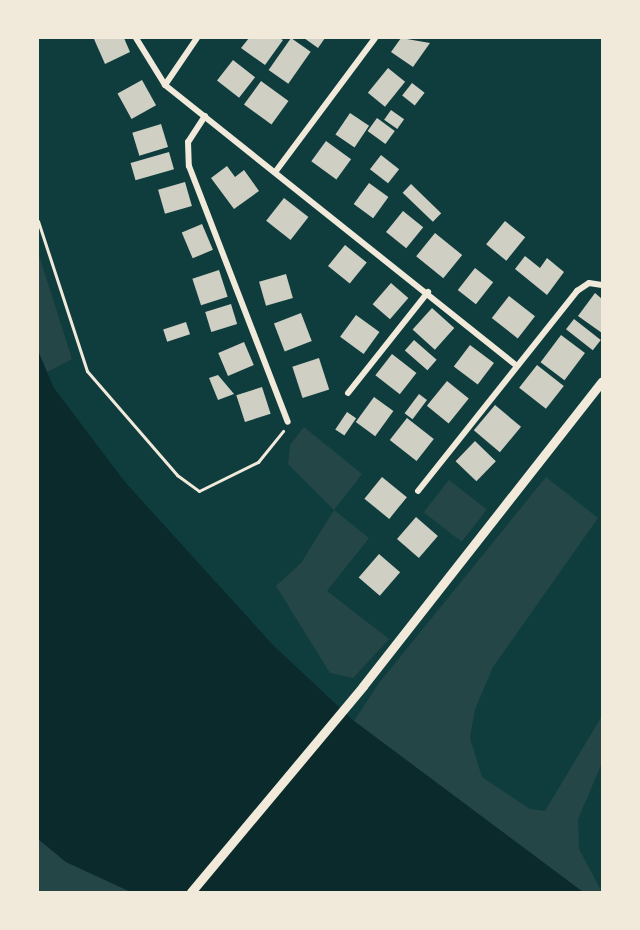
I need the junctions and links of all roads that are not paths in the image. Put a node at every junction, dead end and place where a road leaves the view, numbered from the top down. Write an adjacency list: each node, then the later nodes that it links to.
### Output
1 (135, 38): 4 (street)
2 (197, 38): 4 (street)
3 (375, 38): 6 (street)
4 (165, 85): 5 (street)
5 (205, 116): 6 (street); 12 (street)
6 (276, 171): 8 (street)
7 (603, 285): 9 (street)
8 (428, 292): 9 (street); 11 (street)
9 (517, 366): 13 (street)
10 (603, 381): 14 (street)
11 (348, 393)
12 (288, 422)
13 (418, 491)
14 (191, 892)

